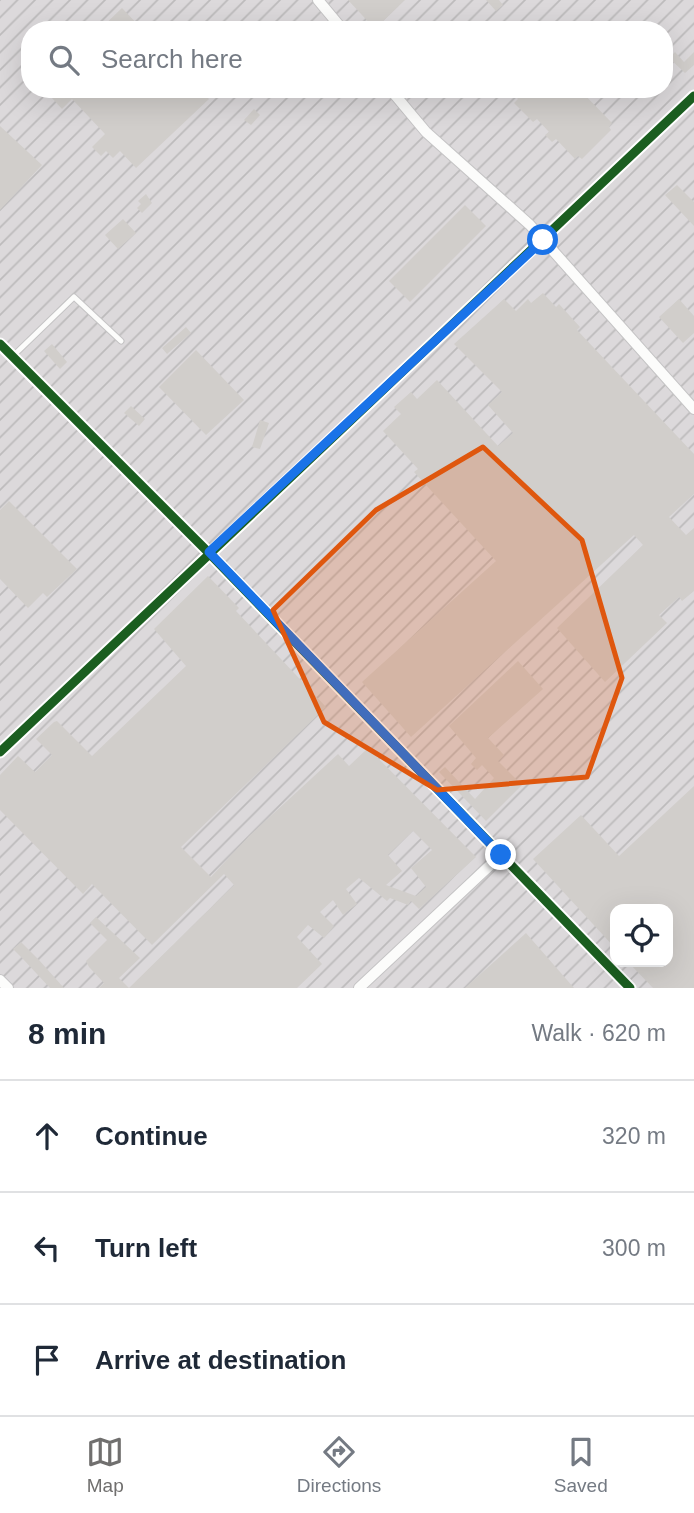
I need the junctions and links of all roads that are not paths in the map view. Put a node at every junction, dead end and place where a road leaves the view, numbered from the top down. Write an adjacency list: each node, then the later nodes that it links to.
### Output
1 (318, 0): 2 (street)
2 (336, 21)
3 (694, 96): 5 (street)
4 (398, 98): 5 (street)
5 (543, 240): 9 (street); 10 (street)
6 (121, 341): 8 (lane)
7 (0, 344): 8 (street)
8 (13, 356): 10 (street)
9 (694, 409)
10 (209, 552): 11 (street); 12 (street)
11 (0, 752)
12 (501, 855): 15 (street); 16 (street)
13 (0, 980): 14 (street)
14 (8, 988)
15 (359, 988)
16 (630, 988)

